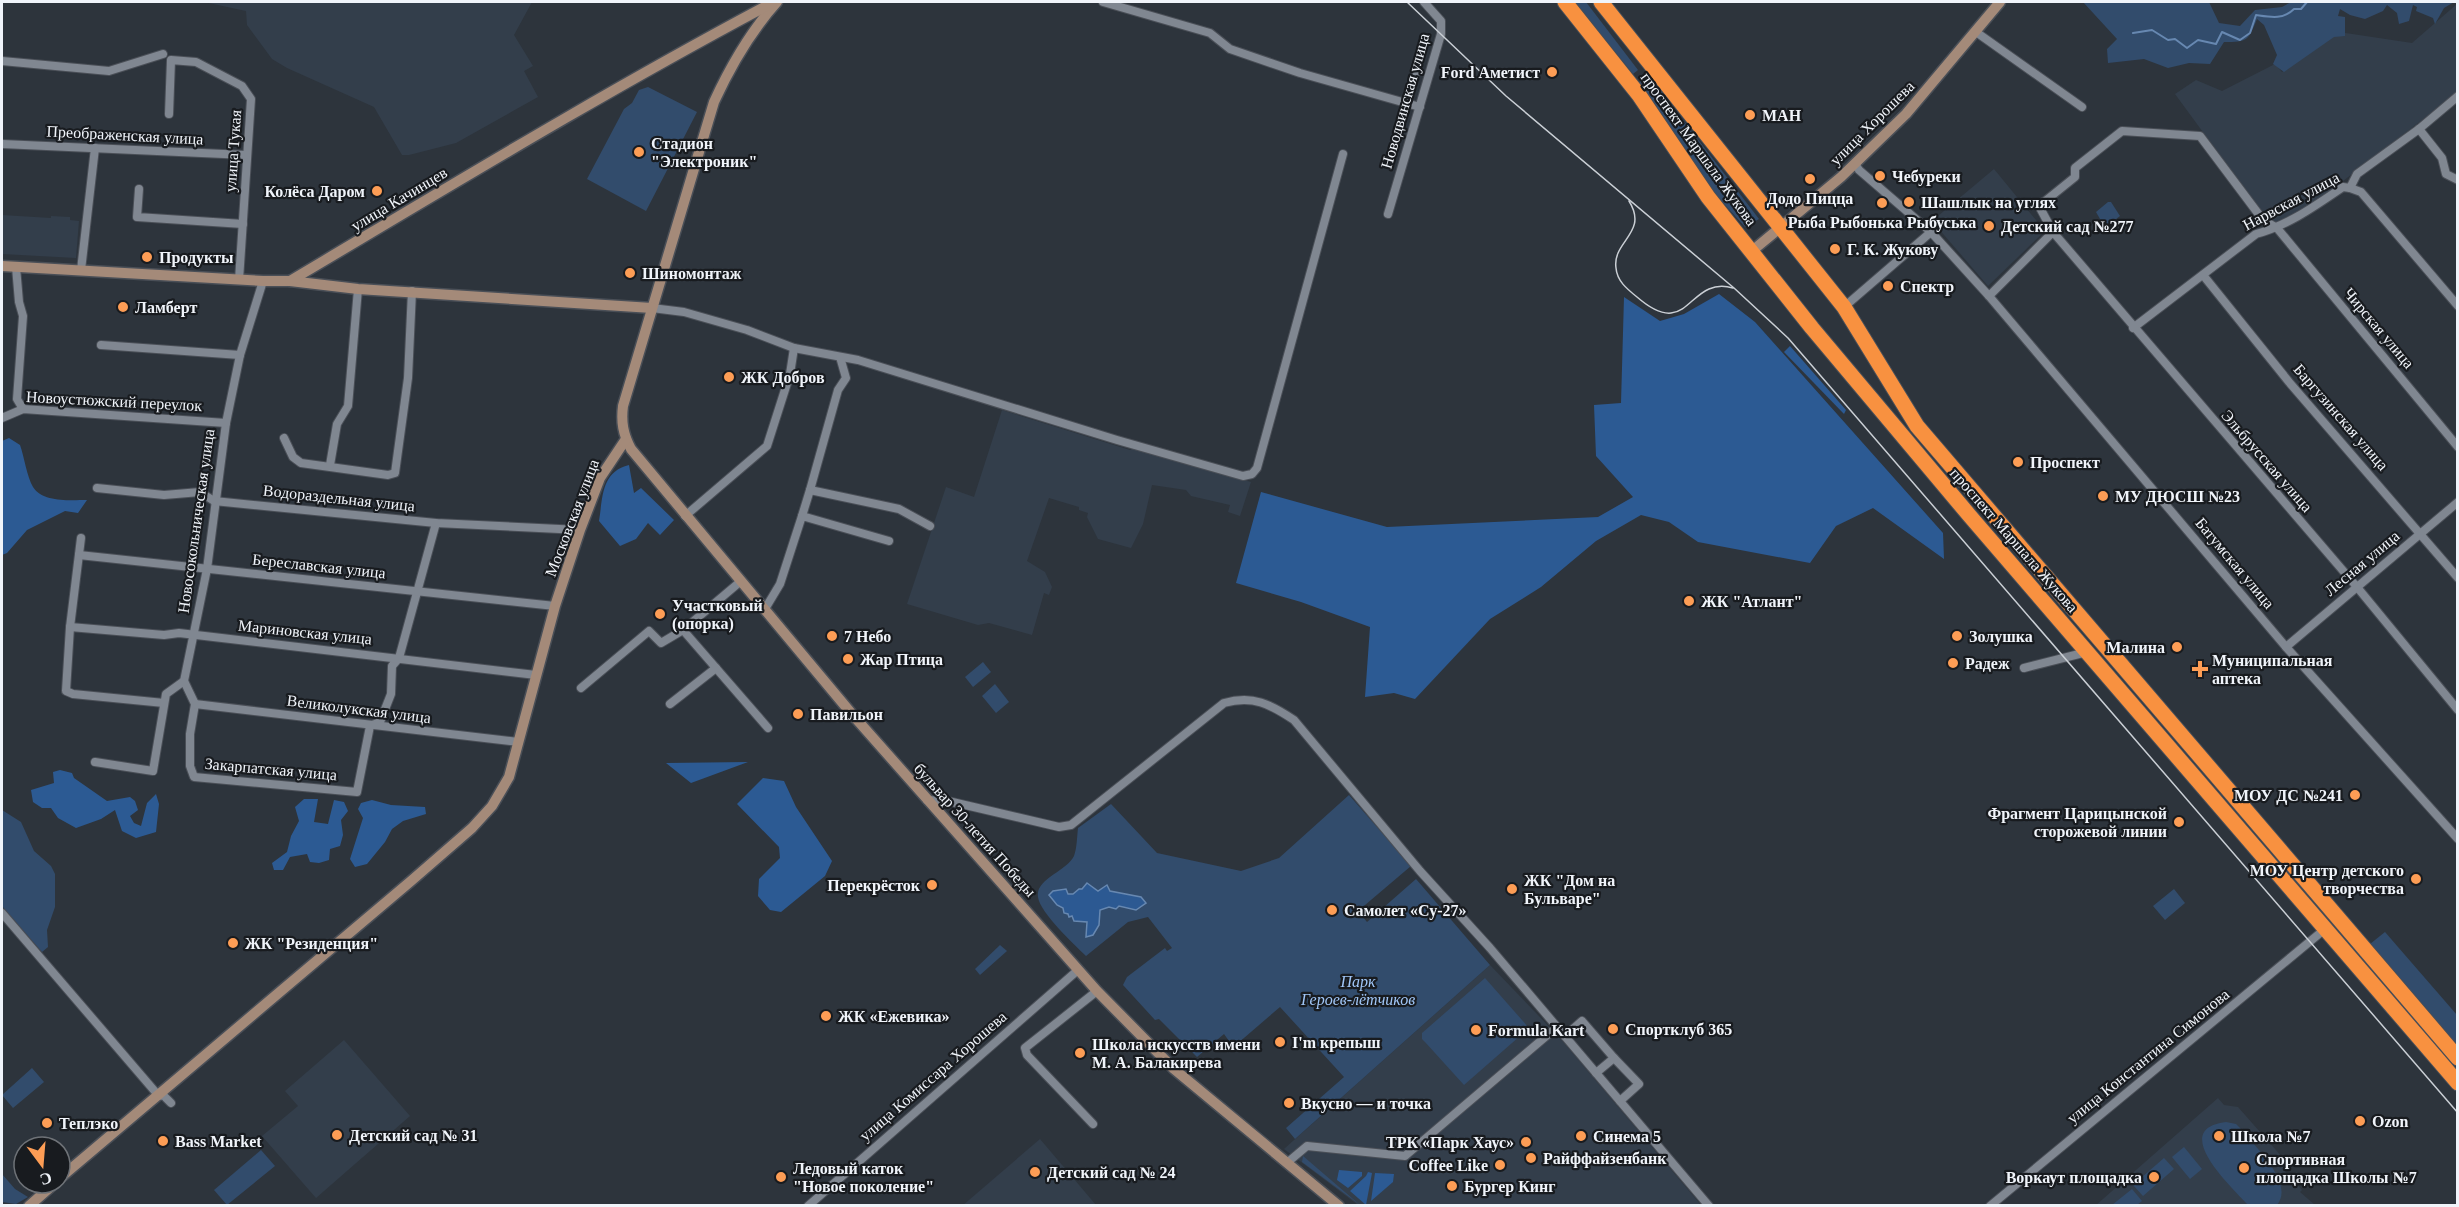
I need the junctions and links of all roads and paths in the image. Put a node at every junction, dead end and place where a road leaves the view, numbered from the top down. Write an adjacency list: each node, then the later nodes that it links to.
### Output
1 (776, 2): 38 (main road, улица Качинцев); 44 (main road)
2 (1103, 2): 12 (street)
3 (1424, 2): 13 (street, Новодвинская улица)
4 (1565, 2): 31 (highway, проспект Маршала Жукова)
5 (1601, 2): 27 (highway, проспект Маршала Жукова)
6 (2001, 2): 7 (main road, улица Хорошева)
7 (1976, 32): 14 (street); 21 (main road, улица Хорошева)
8 (1422, 50): 12 (street)
9 (164, 54): 10 (street)
10 (2, 61)
11 (2457, 96): 16 (street, Нарвская улица)
12 (1407, 103): 13 (street)
13 (1420, 107): 25 (street, Новодвинская улица)
14 (2082, 107)
15 (169, 114): 20 (street, улица Тукая)
16 (2419, 129): 22 (street); 23 (street, Нарвская улица)
17 (2, 144): 18 (street, Преображенская улица)
18 (95, 148): 20 (street, Преображенская улица); 34 (street)
19 (1343, 154): 49 (street)
20 (246, 155): 26 (street, улица Тукая)
21 (1857, 162): 27 (main road, улица Хорошева); 29 (street, Батумская улица)
22 (2457, 180)
23 (2350, 188): 28 (street, Нарвская улица); 42 (street)
24 (139, 189): 26 (street)
25 (1388, 214)
26 (243, 224): 36 (street, улица Тукая)
27 (1781, 227): 31 (main road, улица Хорошева); 43 (highway, проспект Маршала Жукова)
28 (2277, 228): 30 (street, Чирская улица); 35 (street, Нарвская улица); 55 (street, Чирская улица)
29 (1931, 232): 41 (street, Батумская улица); 43 (street)
30 (2053, 232): 41 (street); 45 (street, Эльбрусская улица)
31 (1752, 251): 81 (highway, проспект Маршала Жукова)
32 (2, 266): 33 (main road)
33 (16, 267): 34 (main road); 50 (street)
34 (81, 270): 36 (main road)
35 (2203, 275): 45 (street, Нарвская улица); 66 (street, Баргузинская улица)
36 (239, 280): 37 (main road)
37 (263, 281): 38 (main road); 48 (street, Новосокольническая улица)
38 (290, 281): 39 (main road)
39 (358, 289): 40 (main road); 56 (street)
40 (412, 291): 44 (main road); 56 (street)
41 (1989, 296): 80 (street, Батумская улица)
42 (2457, 306)
43 (1844, 307): 105 (highway, проспект Маршала Жукова)
44 (652, 308): 47 (street); 54 (main road)
45 (2133, 328): 73 (street, Эльбрусская улица)
46 (101, 345): 48 (street)
47 (794, 348): 49 (street); 61 (street)
48 (240, 355): 52 (street, Новосокольническая улица)
49 (840, 357): 58 (street)
50 (24, 409): 51 (street, Новоустюжский переулок); 52 (street, Новоустюжский переулок)
51 (2, 418)
52 (226, 423): 59 (street, Новосокольническая улица)
53 (284, 438): 56 (street)
54 (626, 439): 61 (main road, бульвар 30-летия Победы); 65 (main road, Московская улица)
55 (2457, 447)
56 (330, 465)
57 (97, 488): 59 (street, Водораздельная улица)
58 (810, 490): 62 (street); 64 (street)
59 (214, 501): 63 (street, Водораздельная улица); 70 (street, Новосокольническая улица)
60 (2457, 502): 66 (street, Лесная улица)
61 (685, 516): 72 (main road, бульвар 30-летия Победы)
62 (802, 516): 68 (street); 76 (street)
63 (436, 523): 65 (street, Водораздельная улица); 74 (street)
64 (930, 526)
65 (580, 530): 75 (main road, Московская улица)
66 (2421, 534): 71 (street, Баргузинская улица); 73 (street, Лесная улица)
67 (81, 538): 69 (street)
68 (889, 541)
69 (79, 555): 70 (street, Береславская улица); 77 (street)
70 (207, 569): 74 (street, Береславская улица); 79 (street, Новосокольническая улица)
71 (2457, 578)
72 (741, 581): 76 (main road, бульвар 30-летия Победы); 78 (street)
73 (2356, 587): 80 (street, Лесная улица); 91 (street, Эльбрусская улица)
74 (416, 591): 75 (street, Береславская улица); 82 (street)
75 (555, 606): 85 (main road, Московская улица)
76 (765, 609): 96 (main road, бульвар 30-летия Победы)
77 (70, 627): 79 (street, Мариновская улица); 88 (street)
78 (683, 630): 83 (street); 87 (street)
79 (194, 635): 82 (street, Мариновская улица); 86 (street, Новосокольническая улица)
80 (2286, 647): 97 (street, Батумская улица)
81 (2087, 652): 84 (street); 99 (highway, проспект Маршала Жукова)
82 (399, 658): 85 (street, Мариновская улица); 92 (street)
83 (716, 668): 90 (street); 93 (street)
84 (2024, 668)
85 (536, 675): 94 (main road, Московская улица)
86 (184, 681): 88 (street); 89 (street)
87 (581, 688)
88 (164, 703): 95 (street)
89 (195, 704): 92 (street, Великолукская улица); 92 (street, Закарпатская улица)
90 (670, 704)
91 (2457, 710)
92 (370, 726): 94 (street, Великолукская улица)
93 (768, 728)
94 (519, 742): 108 (main road, Московская улица)
95 (95, 762)
96 (927, 800): 100 (main road, бульвар 30-летия Победы); 102 (street)
97 (2456, 833)
98 (2, 913): 108 (street)
99 (2325, 929): 107 (highway, проспект Маршала Жукова); 119 (street, улица Константина Симонова)
100 (1078, 970): 101 (main road, бульвар 30-летия Победы); 116 (street, улица Комиссара Хорошева)
101 (1097, 991): 111 (street); 112 (main road, бульвар 30-летия Победы)
102 (1557, 1027): 103 (street); 112 (street)
103 (1564, 1036): 104 (street); 106 (street)
104 (1614, 1058): 106 (street); 109 (street)
105 (2457, 1058)
106 (1596, 1073): 109 (street)
107 (2457, 1083)
108 (158, 1095): 110 (street); 113 (main road, Московская улица)
109 (1620, 1101): 118 (street)
110 (171, 1103)
111 (1093, 1124)
112 (1288, 1162): 117 (main road, бульвар 30-летия Победы)
113 (72, 1168)
114 (33, 1202): 115 (main road)
115 (19, 1206)
116 (808, 1206)
117 (1339, 1206)
118 (1709, 1206)
119 (1990, 1206)

